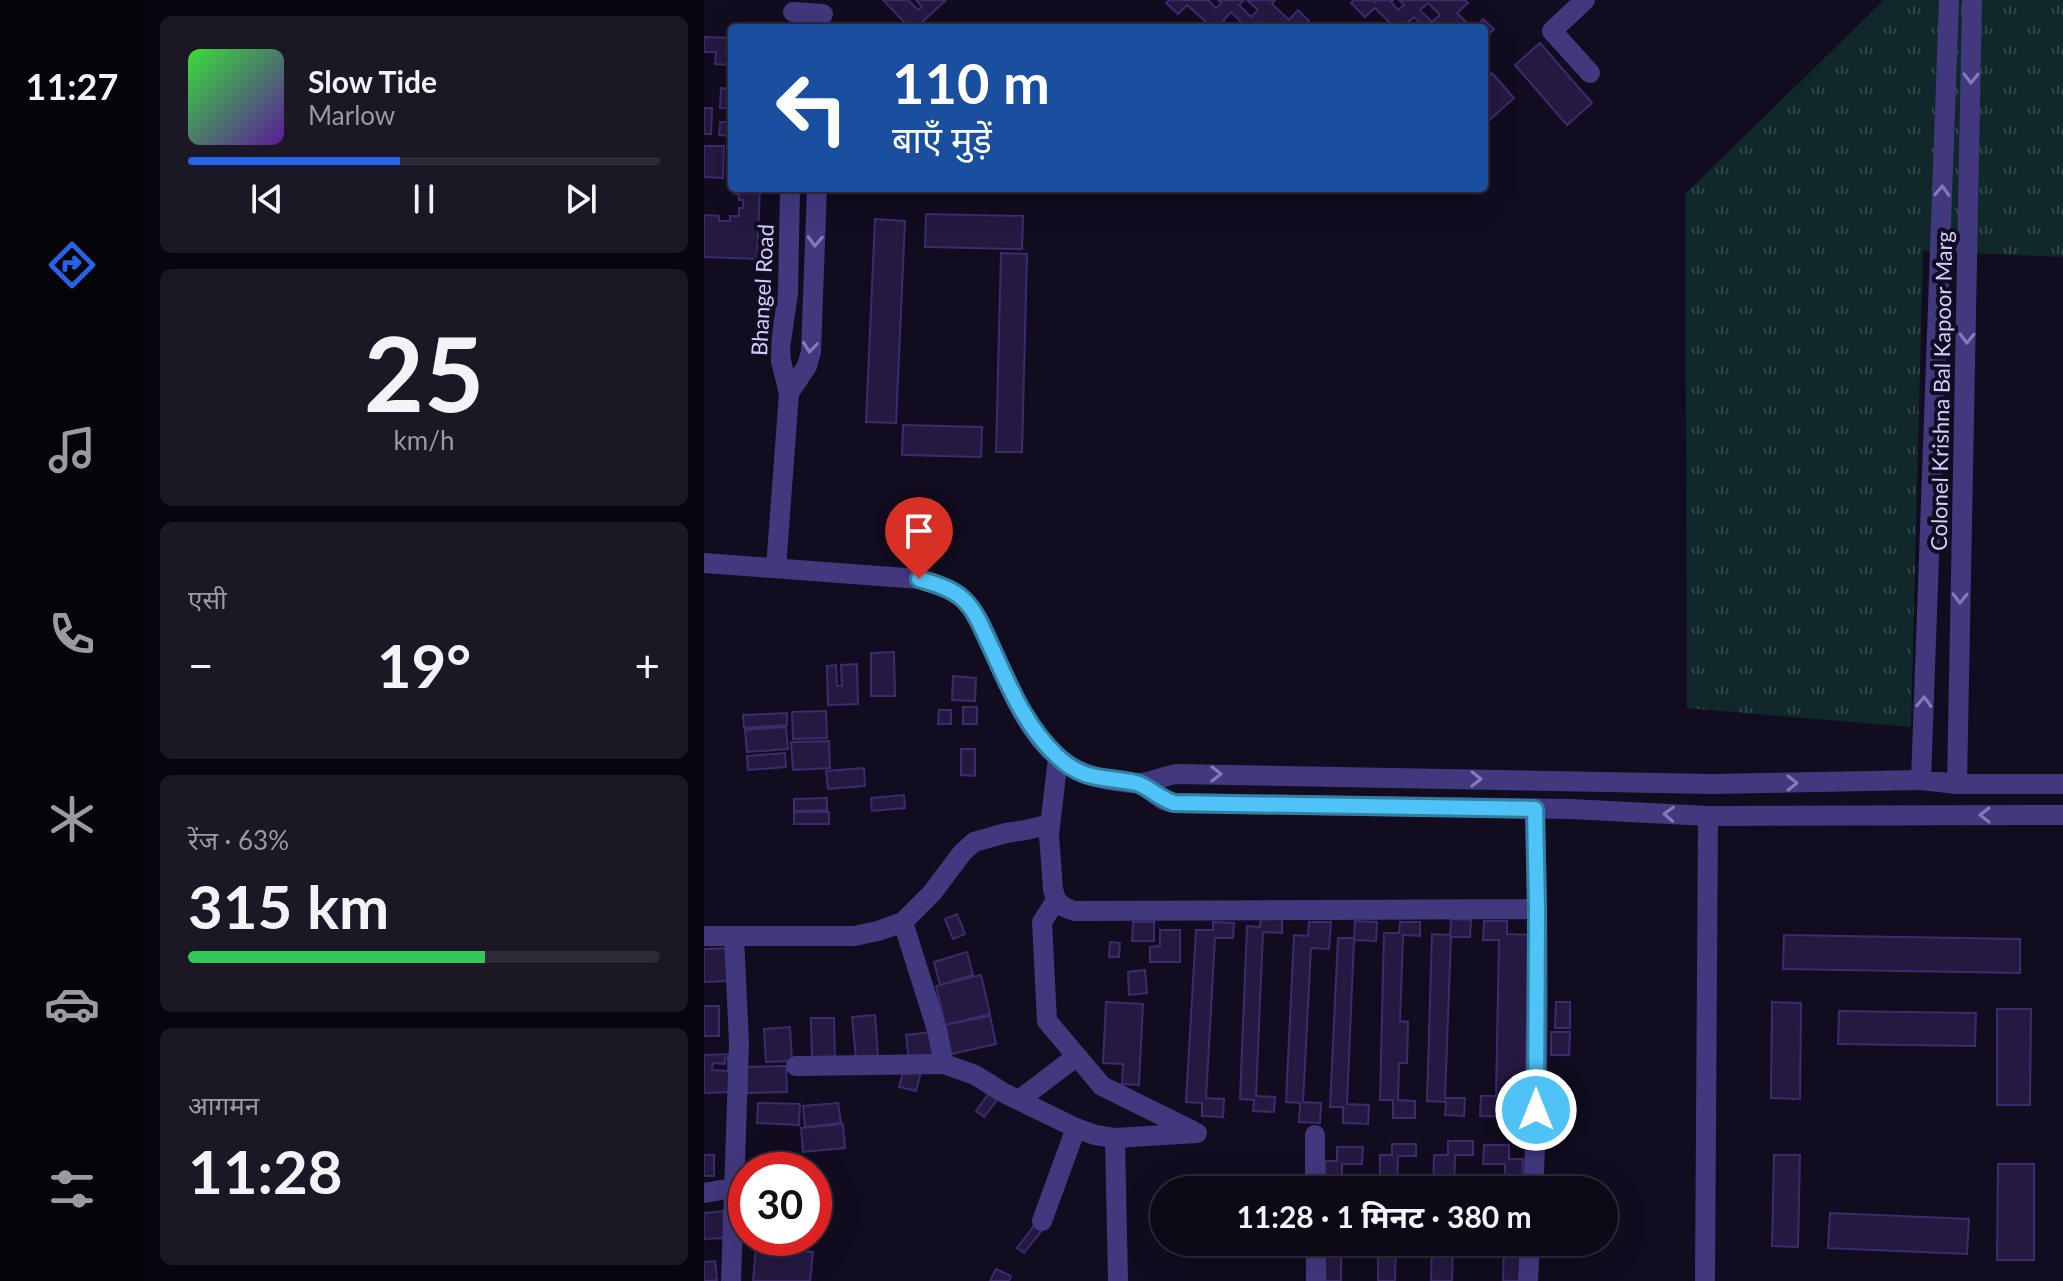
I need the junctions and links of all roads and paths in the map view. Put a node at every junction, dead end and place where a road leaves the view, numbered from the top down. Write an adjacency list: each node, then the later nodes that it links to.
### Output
1 (1585, 0): 6 (street)
2 (1949, 0): 16 (street, one-way to 2)
3 (1972, 0): 19 (street, Colonel Krishna Bal Kapoor Marg, one-way to 19)
4 (794, 13): 5 (street)
5 (823, 14)
6 (1590, 73)
7 (790, 192): 9 (street, Bhangel Road)
8 (817, 192): 10 (street, Bhangel Road, one-way to 10)
9 (788, 293): 10 (street); 11 (street, Bhangel Road)
10 (813, 294): 11 (street, Bhangel Road, one-way to 11)
11 (789, 393): 13 (street, Bhangel Road)
12 (704, 563): 13 (street)
13 (776, 568): 14 (street)
14 (1058, 758): 17 (street); 26 (street)
15 (1573, 780): 17 (street, one-way to 15); 18 (street); 22 (street)
16 (1921, 780): 18 (street, one-way to 16); 19 (street)
17 (1140, 783): 21 (street)
18 (1754, 783): 23 (street)
19 (1957, 784): 20 (street)
20 (2063, 784)
21 (1535, 809): 22 (street); 28 (street)
22 (1571, 809): 25 (street, one-way to 22)
23 (1757, 815): 24 (street, one-way to 23); 25 (street)
24 (2063, 815)
25 (1708, 816): 52 (street)
26 (1050, 824): 27 (street); 29 (street)
27 (1056, 900): 28 (street); 32 (street)
28 (1537, 909): 41 (street)
29 (903, 922): 31 (street); 33 (street)
30 (704, 936): 31 (street)
31 (734, 936): 39 (street)
32 (1077, 1056): 35 (street); 38 (street)
33 (944, 1064): 34 (street); 35 (street)
34 (796, 1066)
35 (1019, 1100): 36 (street)
36 (1076, 1128): 38 (street); 44 (street)
37 (1315, 1135): 40 (street)
38 (1115, 1138): 49 (street)
39 (735, 1152)
40 (1315, 1176)
41 (1534, 1176)
42 (728, 1189): 43 (street)
43 (704, 1193)
44 (1042, 1221)
45 (732, 1256): 48 (street)
46 (1316, 1256): 50 (street)
47 (1529, 1256): 51 (street)
48 (731, 1281)
49 (1118, 1281)
50 (1316, 1281)
51 (1528, 1281)
52 (1705, 1281)

